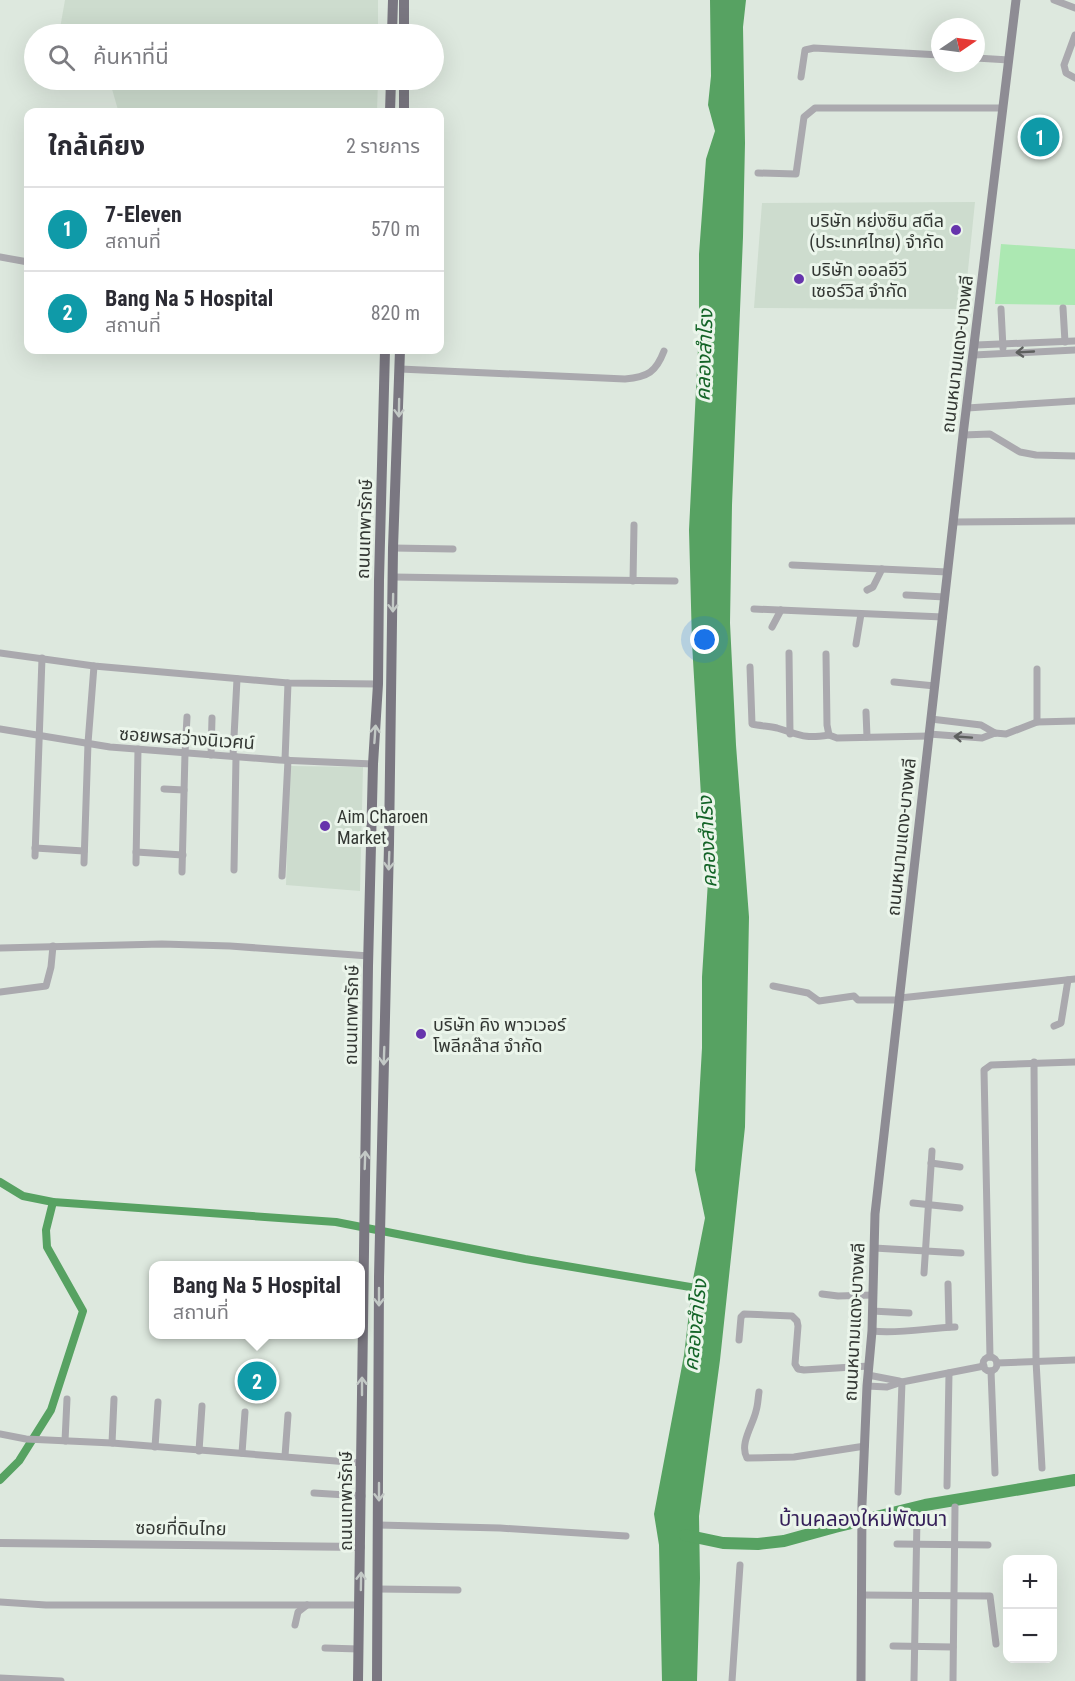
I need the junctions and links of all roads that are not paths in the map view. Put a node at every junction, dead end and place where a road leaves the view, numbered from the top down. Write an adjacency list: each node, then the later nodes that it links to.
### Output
1 (393, 0): 6 (main road)
2 (404, 0): 7 (main road)
3 (1016, 0): 11 (main road, ถนนหนามแดง-บางพลี)
4 (1054, 0): 5 (street)
5 (1075, 8)
6 (392, 24)
7 (404, 24)
8 (1075, 35): 13 (street)
9 (931, 54): 12 (street)
10 (985, 59): 11 (street)
11 (1009, 60): 18 (main road, ถนนหนามแดง-บางพลี)
12 (801, 77)
13 (1075, 78)
14 (391, 90): 16 (main road)
15 (404, 90): 17 (main road)
16 (390, 108)
17 (404, 108)
18 (1003, 108): 19 (street); 27 (main road, ถนนหนามแดง-บางพลี)
19 (758, 173)
20 (0, 257): 21 (street)
21 (24, 261)
22 (1063, 308): 25 (street)
23 (1001, 309): 26 (street)
24 (1075, 341): 25 (street)
25 (1065, 342): 26 (street)
26 (1003, 344): 27 (street); 32 (street)
27 (975, 350): 32 (street); 35 (main road, ถนนหนามแดง-บางพลี)
28 (1075, 350): 32 (street, one-way to 32)
29 (664, 351): 33 (street)
30 (386, 354): 68 (main road, ถนนเทพารักษ์)
31 (400, 354): 33 (main road, ถนนเทพารักษ์)
32 (1003, 354)
33 (400, 369): 41 (main road, ถนนเทพารักษ์, one-way to 41)
34 (1075, 401): 35 (street)
35 (967, 408): 36 (main road, ถนนหนามแดง-บางพลี)
36 (963, 435): 37 (street); 39 (main road, ถนนหนามแดง-บางพลี)
37 (1075, 456)
38 (1075, 521): 39 (street)
39 (954, 522): 45 (main road, ถนนหนามแดง-บางพลี)
40 (634, 525): 47 (street)
41 (393, 548): 42 (street); 46 (main road, ถนนเทพารักษ์)
42 (453, 549)
43 (792, 565): 44 (street)
44 (882, 569): 45 (street); 49 (street)
45 (948, 572): 51 (main road, ถนนหนามแดง-บางพลี)
46 (393, 577): 47 (street); 163 (main road, ถนนเทพารักษ์, one-way to 163)
47 (633, 580): 48 (street)
48 (675, 581)
49 (867, 590)
50 (906, 595): 51 (street)
51 (945, 597): 55 (main road, ถนนหนามแดง-บางพลี)
52 (754, 609): 53 (street)
53 (781, 610): 54 (street); 56 (street)
54 (861, 614): 55 (street); 57 (street)
55 (943, 617): 69 (main road, ถนนหนามแดง-บางพลี)
56 (772, 627)
57 (856, 644)
58 (0, 652): 61 (street)
59 (789, 653): 78 (street)
60 (826, 654): 80 (street)
61 (42, 658): 62 (street); 79 (street)
62 (94, 666): 65 (street); 83 (street)
63 (750, 667): 78 (street)
64 (1037, 669): 75 (street)
65 (237, 679): 67 (street); 87 (street)
66 (894, 682): 69 (street)
67 (288, 683): 68 (street); 88 (street)
68 (378, 684): 89 (main road, ถนนเทพารักษ์, one-way to 68)
69 (935, 686): 73 (main road, ถนนหนามแดง-บางพลี)
70 (866, 712): 82 (street)
71 (187, 717): 85 (street)
72 (212, 718): 86 (street)
73 (931, 719): 77 (street); 81 (main road, ถนนหนามแดง-บางพลี)
74 (1075, 721): 75 (street)
75 (1037, 722): 77 (street)
76 (0, 729): 79 (street, ซอยพรสว่างนิเวศน์)
77 (995, 733): 81 (street, one-way to 81)
78 (790, 734): 80 (street)
79 (40, 735): 83 (street, ซอยพรสว่างนิเวศน์); 92 (street)
80 (830, 735): 82 (street)
81 (929, 735): 82 (street); 106 (main road, ถนนหนามแดง-บางพลี)
82 (867, 737)
83 (88, 743): 84 (street, ซอยพรสว่างนิเวศน์); 92 (street)
84 (138, 749): 85 (street, ซอยพรสว่างนิเวศน์); 93 (street)
85 (185, 753): 86 (street, ซอยพรสว่างนิเวศน์); 91 (street)
86 (211, 755): 87 (street, ซอยพรสว่างนิเวศน์)
87 (235, 756): 88 (street, ซอยพรสว่างนิเวศน์); 97 (street)
88 (287, 760): 89 (street, ซอยพรสว่างนิเวศน์); 99 (street)
89 (373, 764): 102 (main road, ถนนเทพารักษ์)
90 (164, 789): 91 (street)
91 (184, 790): 94 (street)
92 (84, 851): 95 (street)
93 (136, 852): 94 (street); 96 (street)
94 (183, 855): 98 (street)
95 (84, 862)
96 (136, 863)
97 (234, 870)
98 (182, 872)
99 (282, 876)
100 (53, 946): 101 (street); 102 (street); 105 (street)
101 (0, 948)
102 (369, 956): 119 (main road, ถนนเทพารักษ์, one-way to 102)
103 (1072, 979): 106 (street); 107 (street)
104 (773, 986): 106 (street)
105 (0, 992)
106 (899, 999): 116 (main road, ถนนหนามแดง-บางพลี)
107 (1054, 1026)
108 (1034, 1062): 109 (street); 129 (street); 131 (street)
109 (1075, 1062)
110 (932, 1151): 111 (street)
111 (931, 1163): 112 (street); 114 (street)
112 (960, 1167)
113 (913, 1203): 114 (street)
114 (928, 1206): 115 (street); 117 (street)
115 (960, 1208)
116 (874, 1248): 117 (street); 123 (main road, ถนนหนามแดง-บางพลี)
117 (926, 1251): 118 (street); 120 (street)
118 (961, 1253)
119 (363, 1261)
120 (924, 1273)
121 (948, 1284): 126 (street)
122 (822, 1294): 123 (street)
123 (873, 1294): 124 (main road, ถนนหนามแดง-บางพลี)
124 (872, 1311): 125 (street); 126 (main road, ถนนหนามแดง-บางพลี)
125 (909, 1313)
126 (872, 1331): 134 (main road, ถนนหนามแดง-บางพลี)
127 (363, 1339): 154 (main road, ถนนเทพารักษ์, one-way to 127)
128 (739, 1340): 134 (street)
129 (990, 1357): 132 (street); 133 (street)
130 (1075, 1360): 131 (street)
131 (1036, 1361): 132 (street); 155 (street)
132 (997, 1362): 135 (street)
133 (984, 1366): 135 (street); 136 (street)
134 (868, 1371): 137 (street); 138 (main road, ถนนหนามแดง-บางพลี)
135 (991, 1371): 156 (street)
136 (949, 1373): 137 (street); 157 (street)
137 (902, 1382): 138 (street); 158 (street)
138 (867, 1386): 149 (main road, ถนนหนามแดง-บางพลี)
139 (759, 1392): 149 (street)
140 (67, 1399): 147 (street)
141 (114, 1400): 148 (street)
142 (158, 1402): 150 (street)
143 (202, 1406): 151 (street)
144 (245, 1412): 152 (street)
145 (288, 1415): 153 (street)
146 (0, 1434): 147 (street)
147 (65, 1441): 148 (street)
148 (112, 1443): 150 (street)
149 (865, 1446): 174 (main road, ถนนหนามแดง-บางพลี)
150 (155, 1447): 151 (street)
151 (199, 1451): 152 (street)
152 (242, 1453): 153 (street)
153 (285, 1456): 154 (street)
154 (362, 1463): 160 (main road, ถนนเทพารักษ์)
155 (1042, 1468)
156 (995, 1473)
157 (947, 1486)
158 (898, 1492)
159 (314, 1493): 160 (street)
160 (362, 1496): 170 (main road, ถนนเทพารักษ์)
161 (955, 1507): 168 (street)
162 (916, 1518): 167 (street)
163 (378, 1525): 164 (street); 172 (main road, ถนนเทพารักษ์)
164 (626, 1536)
165 (0, 1543): 170 (street, ซอยที่ดินไทย)
166 (897, 1545): 167 (street)
167 (917, 1545): 168 (street); 176 (street)
168 (955, 1545): 169 (street); 175 (street)
169 (988, 1545)
170 (361, 1547): 179 (main road, ถนนเทพารักษ์, one-way to 170)
171 (740, 1565): 192 (street)
172 (378, 1589): 173 (street); 191 (main road, ถนนเทพารักษ์)
173 (458, 1590)
174 (861, 1595): 176 (street); 193 (main road, ถนนหนามแดง-บางพลี)
175 (954, 1595): 176 (street); 181 (street); 184 (street)
176 (916, 1596): 183 (street)
177 (0, 1602): 178 (street)
178 (309, 1604): 179 (street); 180 (street)
179 (360, 1605): 186 (main road, ถนนเทพารักษ์)
180 (295, 1625)
181 (996, 1644)
182 (894, 1646): 183 (street)
183 (915, 1647): 184 (street); 194 (street)
184 (954, 1647): 195 (street)
185 (325, 1648): 186 (street)
186 (359, 1649): 190 (main road, ถนนเทพารักษ์)
187 (0, 1678): 188 (street)
188 (19, 1680): 189 (street)
189 (61, 1681)
190 (358, 1681)
191 (377, 1681)
192 (732, 1681)
193 (861, 1681)
194 (914, 1681)
195 (953, 1681)

